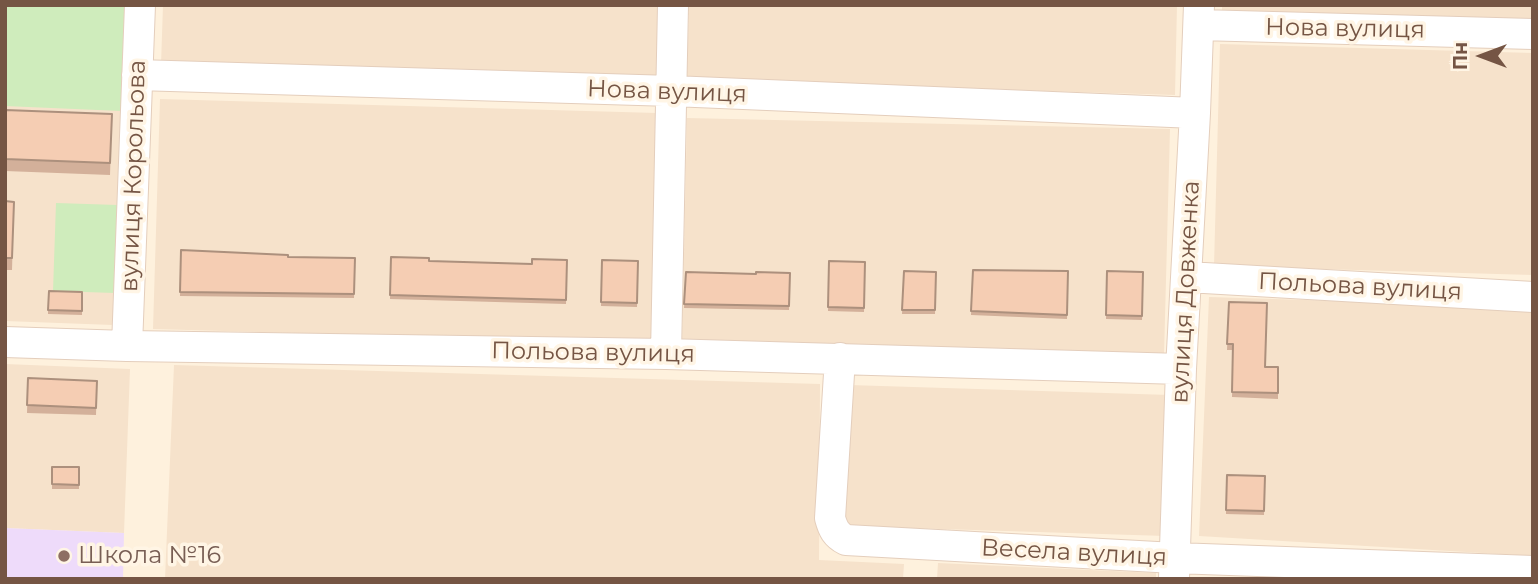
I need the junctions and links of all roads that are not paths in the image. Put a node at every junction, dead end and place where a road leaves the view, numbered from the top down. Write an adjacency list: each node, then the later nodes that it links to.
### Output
1 (140, 5): 5 (street, вулиця Корольова)
2 (673, 5): 6 (street)
3 (1199, 15): 4 (street, Нова вулиця); 7 (street, вулиця Довженка)
4 (1533, 34)
5 (138, 75): 6 (street, Нова вулиця); 11 (street, вулиця Корольова)
6 (671, 92): 7 (street, Нова вулиця); 12 (street)
7 (1195, 113): 8 (street, вулиця Довженка)
8 (1187, 277): 9 (street, Польова вулиця); 14 (street, вулиця Довженка)
9 (1533, 297)
10 (5, 341): 11 (street, Польова вулиця)
11 (127, 346): 12 (street, Польова вулиця)
12 (666, 354): 13 (street, Польова вулиця)
13 (840, 358): 14 (street, Польова вулиця); 15 (street, Весела вулиця)
14 (1181, 369): 15 (street, вулиця Довженка)
15 (1175, 568): 16 (street, Весела вулиця)
16 (1533, 571)

